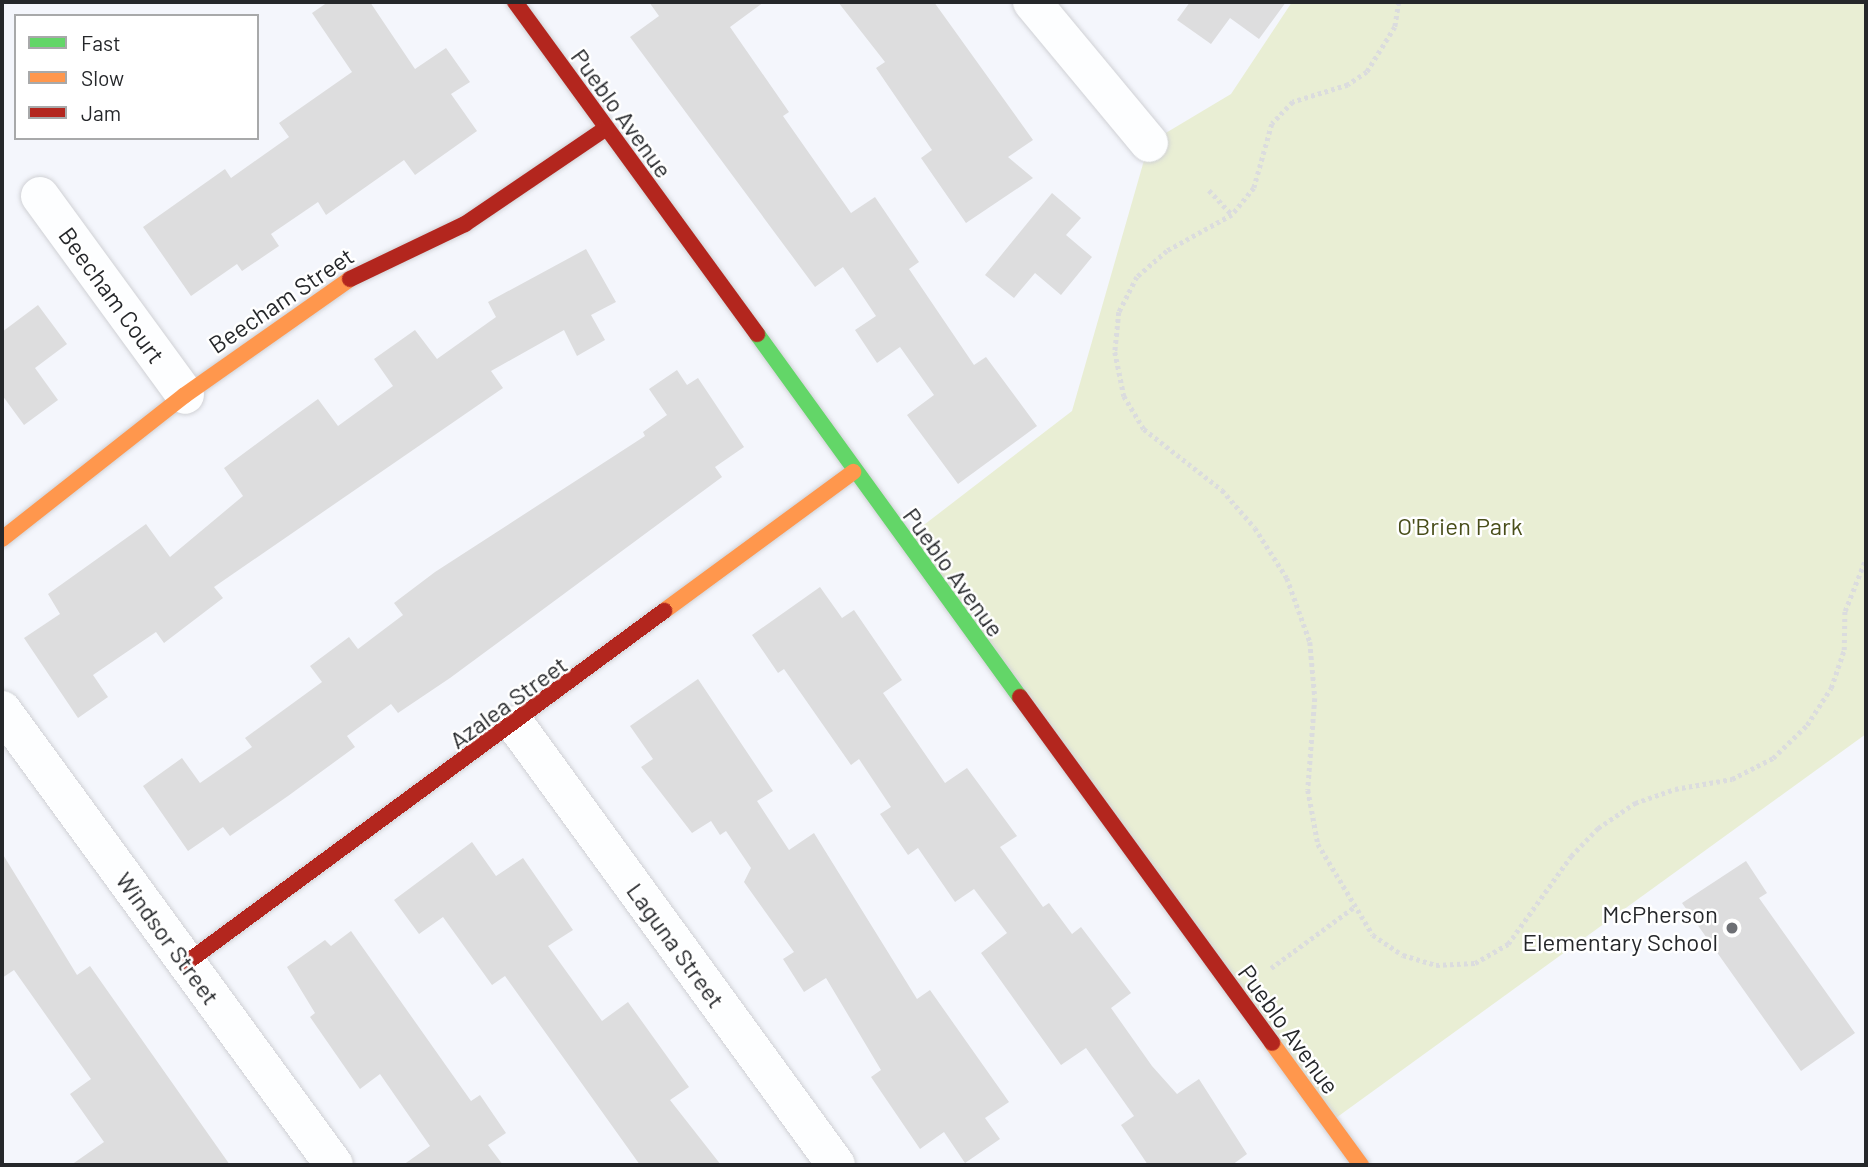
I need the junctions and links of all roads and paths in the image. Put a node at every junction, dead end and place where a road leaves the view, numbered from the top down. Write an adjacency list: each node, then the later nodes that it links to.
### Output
1 (515, 2): 4 (street, Pueblo Avenue)
2 (1032, 2): 5 (street)
3 (1399, 2): 8 (path)
4 (605, 129): 9 (street, Beecham Street); 10 (street, Pueblo Avenue)
5 (1149, 143)
6 (1209, 190): 8 (path)
7 (40, 196): 9 (street, Beecham Court)
8 (1232, 215): 15 (path)
9 (184, 395): 11 (street, Beecham Street)
10 (853, 471): 14 (street, Azalea Street); 20 (street, Pueblo Avenue)
11 (2, 539)
12 (1866, 558): 15 (path)
13 (2, 710): 16 (street, Windsor Street)
14 (516, 725): 16 (street, Azalea Street); 19 (street, Laguna Street)
15 (1354, 907): 17 (path)
16 (186, 963): 18 (street, Windsor Street)
17 (1271, 968)
18 (334, 1165)
19 (836, 1165)
20 (1361, 1165)

